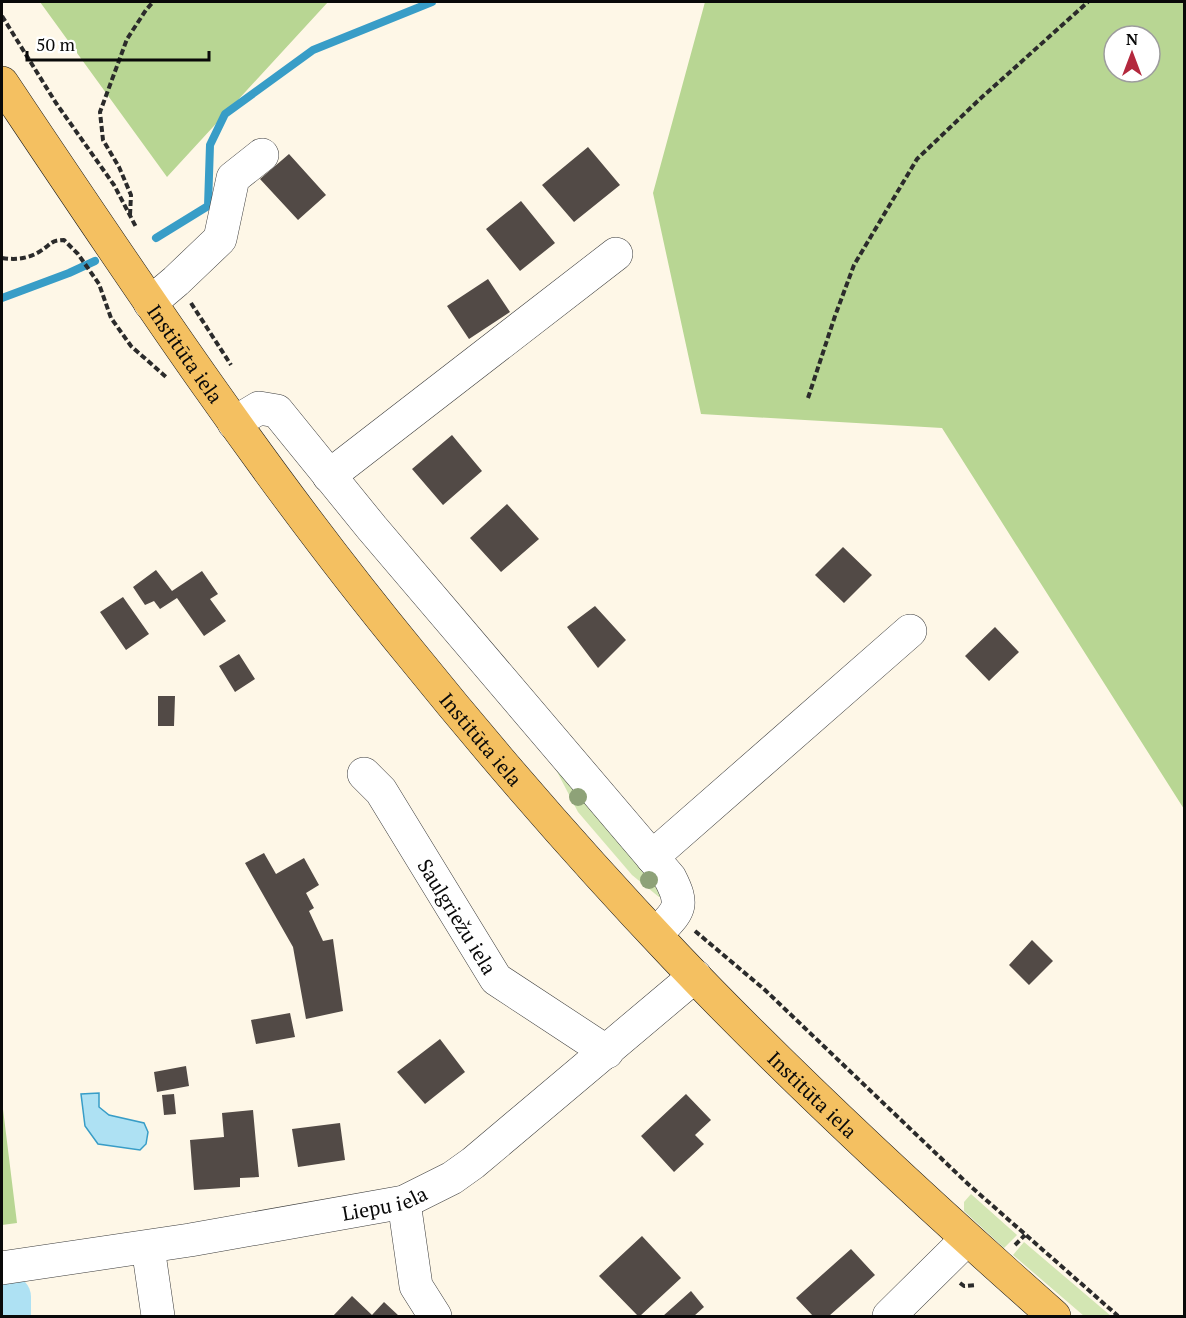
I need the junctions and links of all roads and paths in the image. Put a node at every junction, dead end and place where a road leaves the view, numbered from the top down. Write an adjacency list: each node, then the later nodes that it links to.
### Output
1 (153, 2): 5 (path)
2 (1089, 2): 10 (path)
3 (2, 83): 8 (main road, Institūta iela)
4 (262, 155): 8 (street)
5 (130, 216)
6 (616, 254): 12 (street)
7 (2, 258): 9 (path)
8 (150, 303): 11 (main road, Institūta iela)
9 (169, 380)
10 (808, 399)
11 (234, 423): 12 (street); 16 (main road, Institūta iela)
12 (329, 476): 15 (street)
13 (910, 631): 15 (street)
14 (364, 774): 18 (street, Saulgriežu iela)
15 (661, 867): 16 (street)
16 (656, 935): 17 (main road, Institūta iela)
17 (695, 976): 18 (street, Liepu iela); 20 (main road, Institūta iela)
18 (607, 1052): 19 (street, Liepu iela)
19 (404, 1202): 21 (street, Liepu iela); 24 (street)
20 (967, 1239): 25 (street); 26 (main road, Institūta iela)
21 (148, 1247): 22 (street, Liepu iela); 23 (street)
22 (2, 1268)
23 (158, 1317)
24 (435, 1317)
25 (889, 1317)
26 (1054, 1317)

